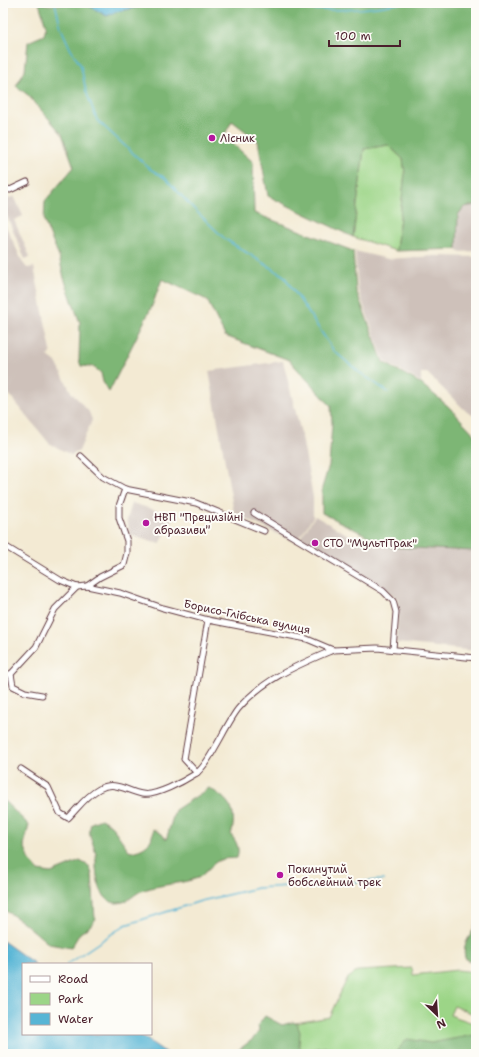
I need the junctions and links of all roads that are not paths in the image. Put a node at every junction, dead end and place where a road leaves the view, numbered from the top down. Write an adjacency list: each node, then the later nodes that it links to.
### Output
1 (27, 182): 2 (street)
2 (3, 187)
3 (81, 456): 4 (street)
4 (125, 489): 6 (street); 8 (street)
5 (254, 513): 11 (street)
6 (264, 531)
7 (3, 545): 9 (street, Борисо-Глібська вулиця)
8 (87, 586): 9 (street, Борисо-Глібська вулиця); 10 (street, Борисо-Глібська вулиця)
9 (77, 587): 15 (street)
10 (208, 620): 12 (street, Борисо-Глібська вулиця); 18 (street)
11 (393, 649): 12 (street, Борисо-Глібська вулиця); 13 (street, Борисо-Глібська вулиця)
12 (333, 650): 18 (street)
13 (476, 658)
14 (3, 674): 15 (street)
15 (11, 674): 16 (street)
16 (42, 695)
17 (22, 769): 18 (street)
18 (197, 773)

